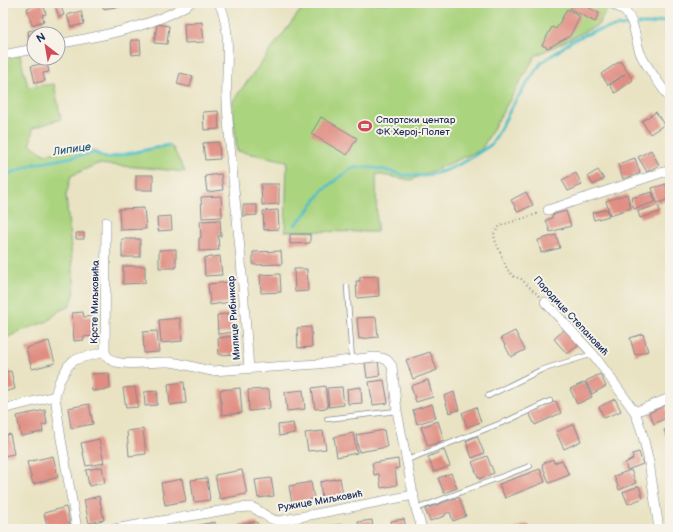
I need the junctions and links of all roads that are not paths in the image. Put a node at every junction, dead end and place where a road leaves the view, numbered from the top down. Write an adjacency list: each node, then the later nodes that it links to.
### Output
1 (190, 3): 4 (street)
2 (219, 3): 16 (street, Милице Рибникар)
3 (611, 3): 7 (street)
4 (66, 42)
5 (26, 51): 6 (street)
6 (3, 55)
7 (670, 99)
8 (670, 170): 9 (street)
9 (548, 210)
10 (106, 222): 13 (street, Крсте Миљковића)
11 (346, 287): 15 (lane)
12 (545, 302): 14 (street, Породице Степановић)
13 (105, 352): 16 (street, Крсте Миљковића); 17 (street)
14 (593, 354): 18 (lane); 23 (street, Породице Степановић)
15 (352, 360): 16 (street, Милице Рибникар); 22 (street, Милице Рибникар)
16 (249, 368)
17 (54, 396): 21 (street); 29 (street)
18 (488, 396)
19 (670, 398): 23 (street)
20 (550, 401): 25 (lane)
21 (3, 409)
22 (397, 411): 24 (lane); 25 (street, Милице Рибникар)
23 (636, 412): 32 (street, Породице Степановић)
24 (327, 419)
25 (406, 460): 27 (street, Милице Рибникар)
26 (530, 466): 28 (lane)
27 (414, 495): 28 (street, Милице Рибникар); 30 (street, Ружице Миљковић)
28 (416, 509): 31 (street, Милице Рибникар)
29 (77, 529)
30 (114, 529)
31 (422, 529)
32 (659, 529)

